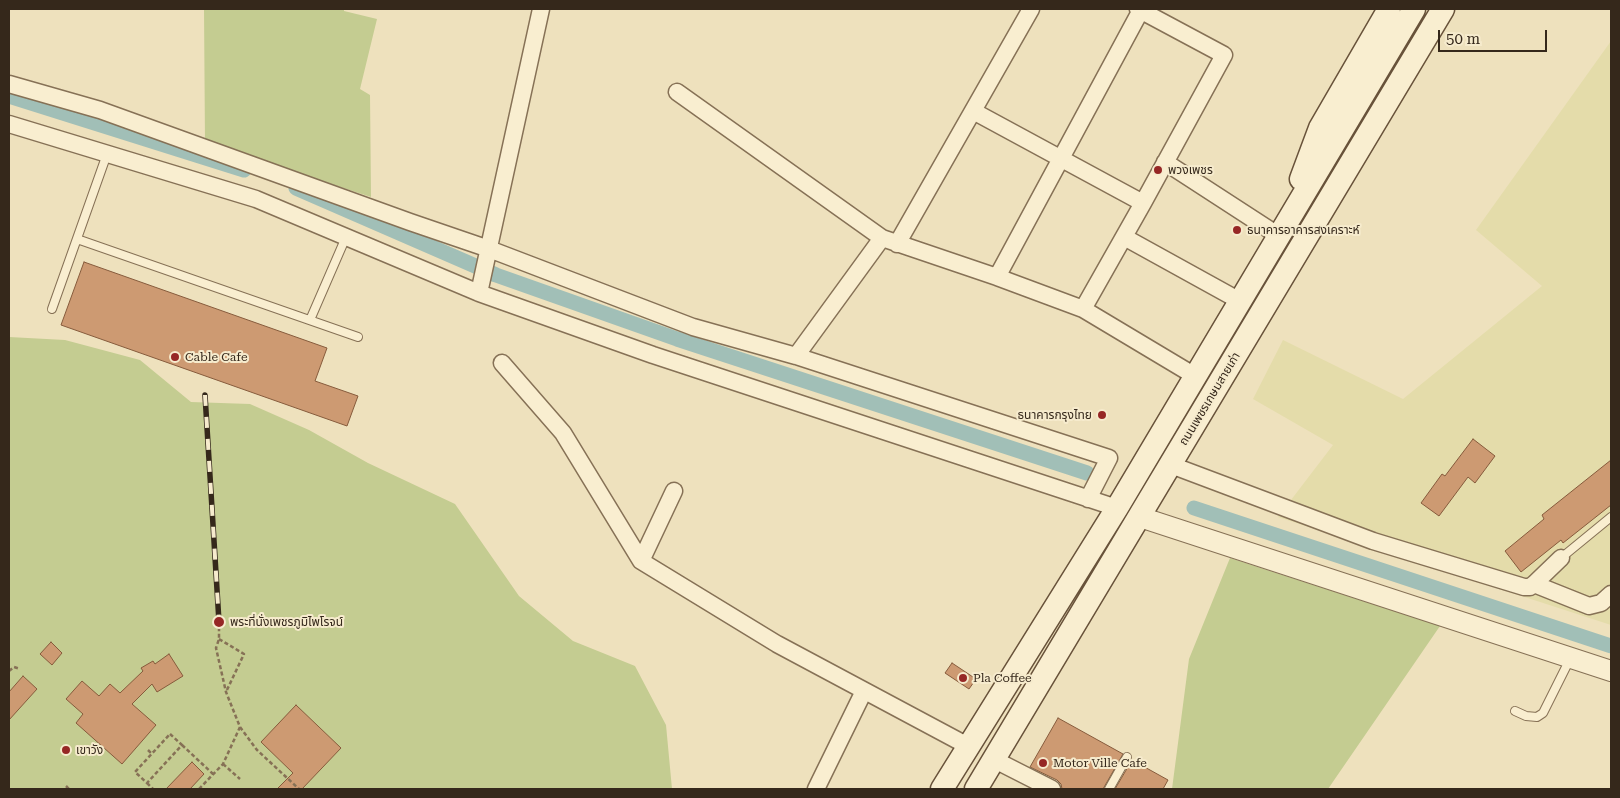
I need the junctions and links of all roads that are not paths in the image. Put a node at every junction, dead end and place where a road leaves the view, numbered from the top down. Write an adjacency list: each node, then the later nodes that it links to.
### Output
1 (541, 9): 19 (street)
2 (1031, 9): 8 (street)
3 (1443, 9): 30 (main road, ถนนเพชรเกษมสายเก่า)
4 (1139, 10): 11 (street); 12 (street)
5 (1404, 11): 14 (main road, ถนนเพชรเกษมสายเก่า)
6 (9, 84): 19 (street)
7 (677, 92): 18 (street)
8 (973, 111): 11 (street); 18 (street)
9 (9, 124): 10 (street)
10 (107, 154): 15 (street); 17 (lane)
11 (1061, 159): 13 (street); 20 (street)
12 (1165, 162): 13 (street); 14 (street)
13 (1143, 203): 16 (street)
14 (1279, 236): 22 (main road, ถนนเพชรเกษมสายเก่า)
15 (346, 237): 21 (street); 25 (lane)
16 (1124, 237): 22 (street); 24 (street)
17 (77, 239): 23 (lane); 25 (lane)
18 (889, 241): 20 (street); 27 (street)
19 (488, 254): 21 (street); 27 (street)
20 (997, 277): 24 (street)
21 (480, 288): 32 (street)
22 (1240, 301): 29 (main road, ถนนเพชรเกษมสายเก่า)
23 (52, 309)
24 (1082, 309): 29 (street)
25 (310, 320): 26 (lane)
26 (358, 337)
27 (796, 356): 32 (street)
28 (502, 362): 37 (street)
29 (1195, 376): 33 (main road, ถนนเพชรเกษมสายเก่า)
30 (1171, 465): 34 (main road, ถนนเพชรเกษมสายเก่า); 38 (street)
31 (674, 491): 37 (street)
32 (1088, 499): 33 (street)
33 (1117, 508): 44 (main road, ถนนเพชรเกษมสายเก่า)
34 (1140, 517): 40 (street); 46 (main road, ถนนเพชรเกษมสายเก่า)
35 (1611, 517): 36 (lane)
36 (1560, 558): 38 (street)
37 (641, 561): 42 (street)
38 (1534, 584): 39 (street)
39 (1611, 594)
40 (1570, 657): 41 (street); 43 (lane)
41 (1611, 671)
42 (864, 691): 44 (street); 47 (street)
43 (1515, 711)
44 (968, 746): 48 (main road, ถนนเพชรเกษมสายเก่า)
45 (1127, 757): 51 (lane)
46 (993, 759): 49 (main road, ถนนเพชรเกษมสายเก่า); 50 (street)
47 (816, 789)
48 (942, 789)
49 (976, 789)
50 (1052, 789)
51 (1109, 789)

